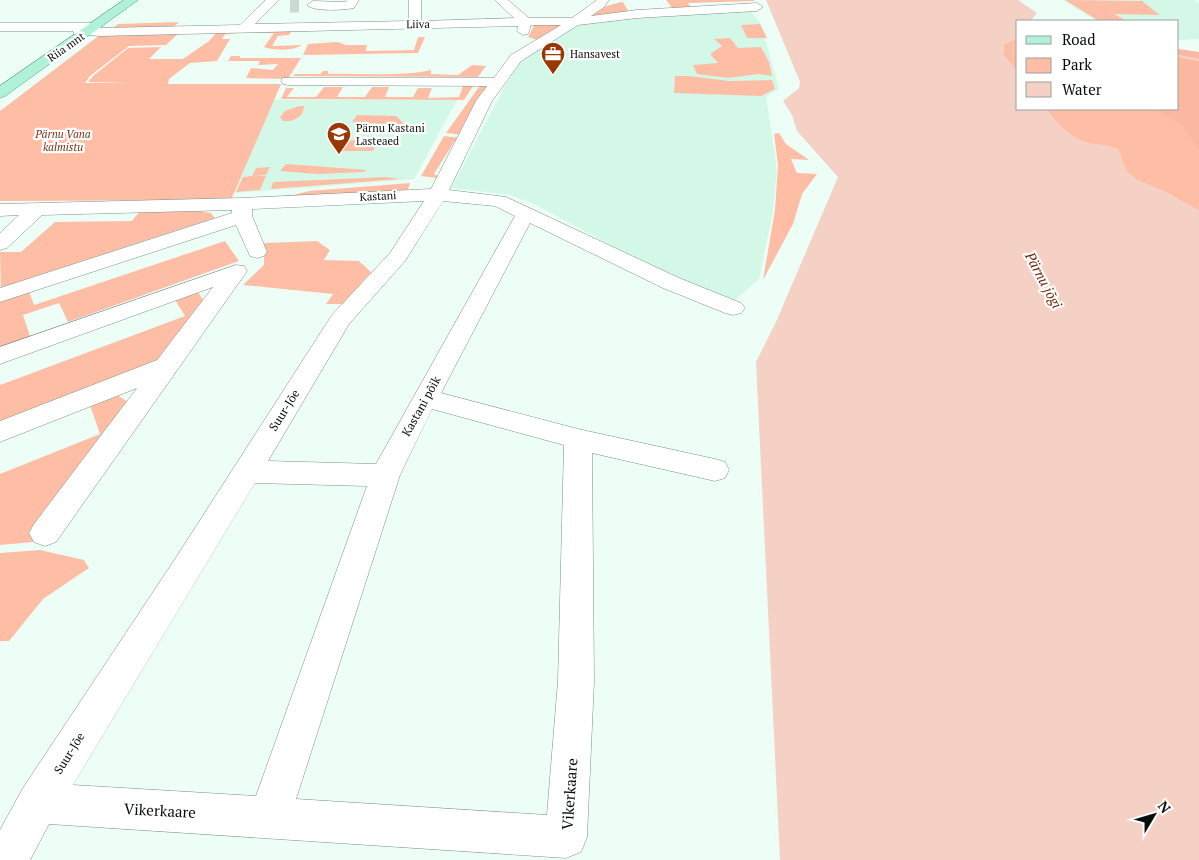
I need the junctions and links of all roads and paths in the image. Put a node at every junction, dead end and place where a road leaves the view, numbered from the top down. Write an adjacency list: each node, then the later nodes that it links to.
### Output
1 (124, 0): 15 (main road, Riia mnt)
2 (132, 0): 15 (main road, Riia mnt)
3 (353, 0): 7 (street)
4 (415, 0): 13 (street)
5 (501, 0): 11 (street)
6 (603, 0): 12 (street, Suur-Jõe)
7 (315, 3): 9 (street)
8 (274, 4): 16 (street)
9 (299, 6)
10 (757, 7): 12 (street, Liiva)
11 (526, 22): 12 (street, Liiva); 13 (street, Liiva); 17 (street)
12 (576, 22): 17 (street, Suur-Jõe)
13 (415, 24): 16 (street, Liiva)
14 (0, 27): 15 (street, Liiva)
15 (86, 29): 16 (street, Liiva); 20 (main road, Riia mnt); 21 (main road, Riia mnt)
16 (243, 29)
17 (516, 58): 19 (street, Suur-Jõe)
18 (288, 81): 19 (street)
19 (498, 82): 22 (street, Suur-Jõe)
20 (0, 86)
21 (0, 94)
22 (437, 195): 25 (street, Kastani); 26 (street, Kastani); 37 (street, Suur-Jõe)
23 (0, 210): 24 (street, Kastani)
24 (36, 210): 25 (street, Kastani); 27 (street)
25 (242, 210): 28 (street); 29 (street)
26 (526, 213): 30 (street, Kastani); 33 (street, Kastani põik)
27 (0, 244)
28 (256, 252)
29 (0, 295)
30 (733, 308)
31 (0, 356): 32 (street)
32 (166, 366): 34 (street); 39 (street)
33 (426, 398): 35 (street); 38 (street, Kastani põik)
34 (0, 432)
35 (578, 438): 36 (street); 41 (street, Vikerkaare)
36 (715, 470)
37 (245, 472): 38 (street); 40 (street, Suur-Jõe)
38 (385, 475): 41 (street, Kastani põik)
39 (45, 533)
40 (38, 803): 41 (street, Vikerkaare); 42 (street, Suur-Jõe)
41 (269, 817)
42 (7, 860)

